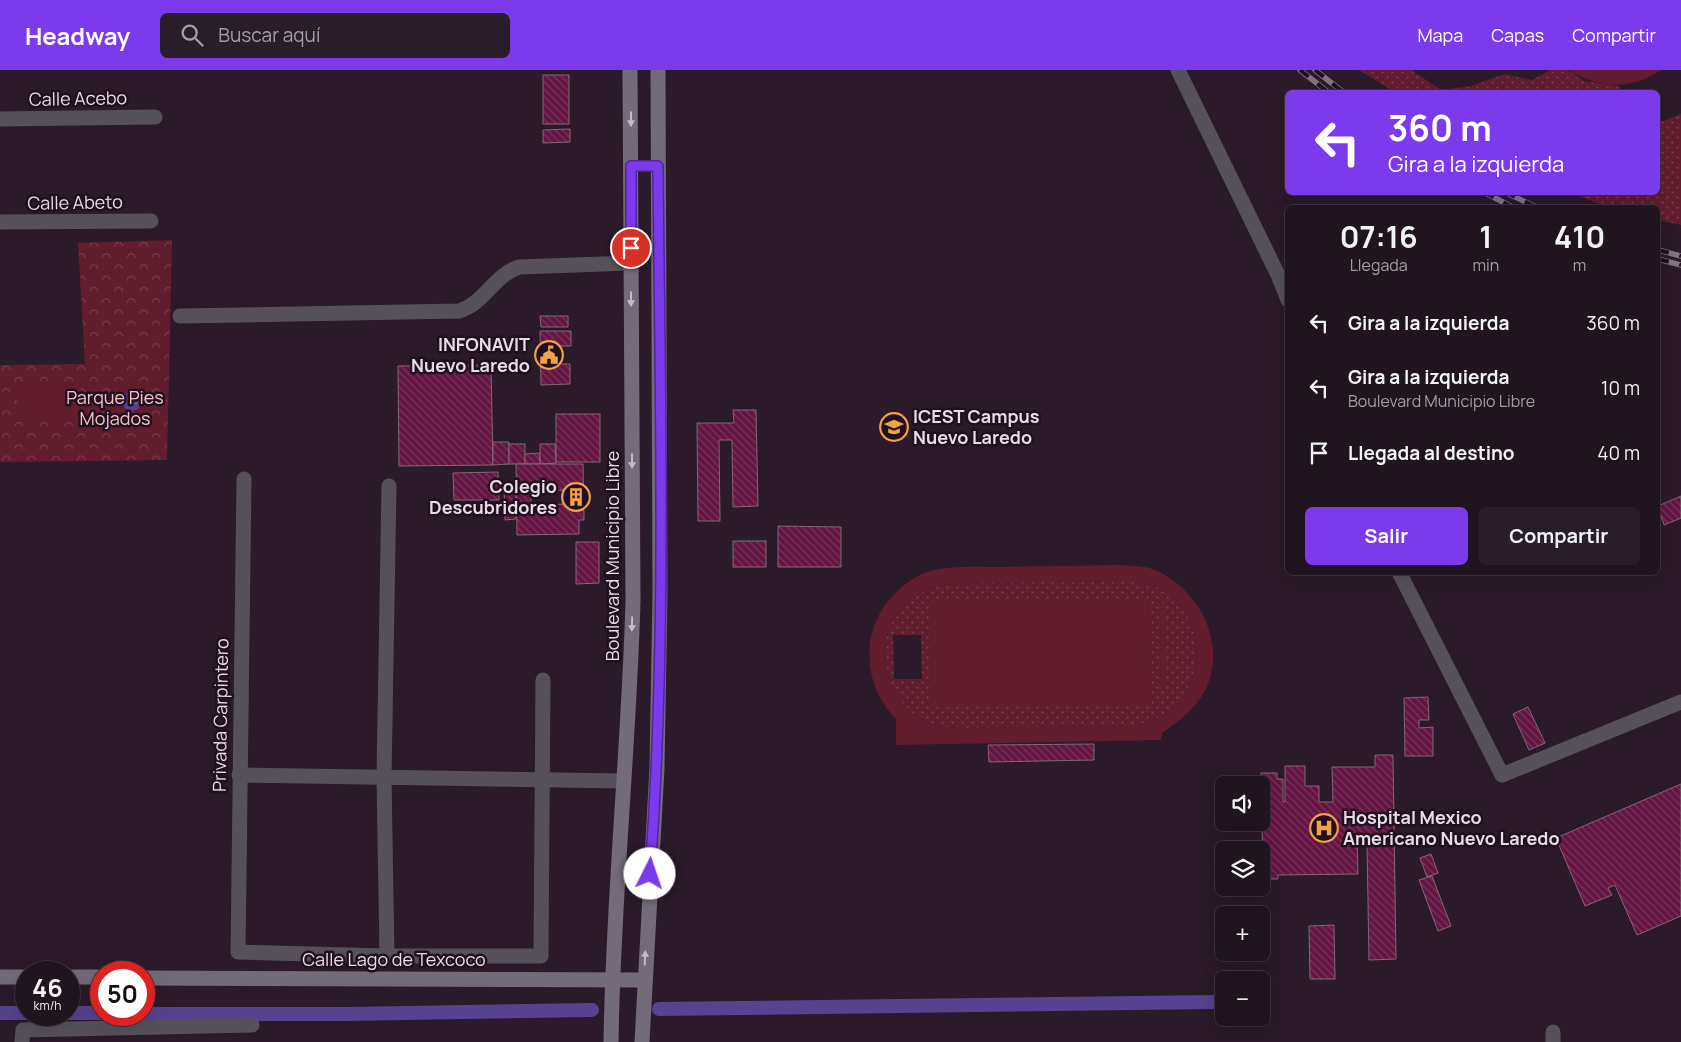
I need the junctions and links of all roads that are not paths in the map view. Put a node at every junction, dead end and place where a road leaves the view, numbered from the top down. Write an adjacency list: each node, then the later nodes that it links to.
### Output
1 (630, 70): 6 (main road, Boulevard Municipio Libre, one-way to 6)
2 (658, 70): 7 (main road)
3 (1178, 70): 11 (street)
4 (156, 117): 5 (street, Calle Acebo)
5 (0, 119)
6 (631, 166): 7 (main road); 10 (main road, Boulevard Municipio Libre)
7 (658, 166): 13 (main road)
8 (151, 221): 9 (street, Calle Abeto)
9 (0, 222)
10 (631, 263): 12 (street); 14 (main road, Boulevard Municipio Libre, one-way to 14)
11 (1285, 292)
12 (180, 316)
13 (659, 339): 14 (main road); 19 (main road)
14 (632, 340): 18 (main road, Boulevard Municipio Libre, one-way to 18)
15 (244, 479): 22 (street, Privada Carpintero)
16 (389, 486): 23 (street)
17 (1401, 575): 21 (street)
18 (631, 666): 19 (main road); 25 (main road, Boulevard Municipio Libre)
19 (658, 668): 31 (main road, one-way to 19)
20 (542, 680): 24 (street)
21 (1681, 702)
22 (239, 774): 23 (street); 26 (street, Privada Carpintero)
23 (384, 777): 24 (street); 26 (street)
24 (542, 780): 25 (street); 26 (street)
25 (623, 782): 30 (main road, Boulevard Municipio Libre)
26 (386, 956)
27 (0, 977): 28 (main road)
28 (15, 977)
29 (155, 978): 30 (main road, Calle Lago de Texcoco)
30 (612, 980): 31 (main road, Calle Lago de Texcoco); 34 (main road, Boulevard Municipio Libre)
31 (644, 980): 35 (main road)
32 (252, 1025): 33 (street)
33 (22, 1042)
34 (611, 1042)
35 (642, 1042)

